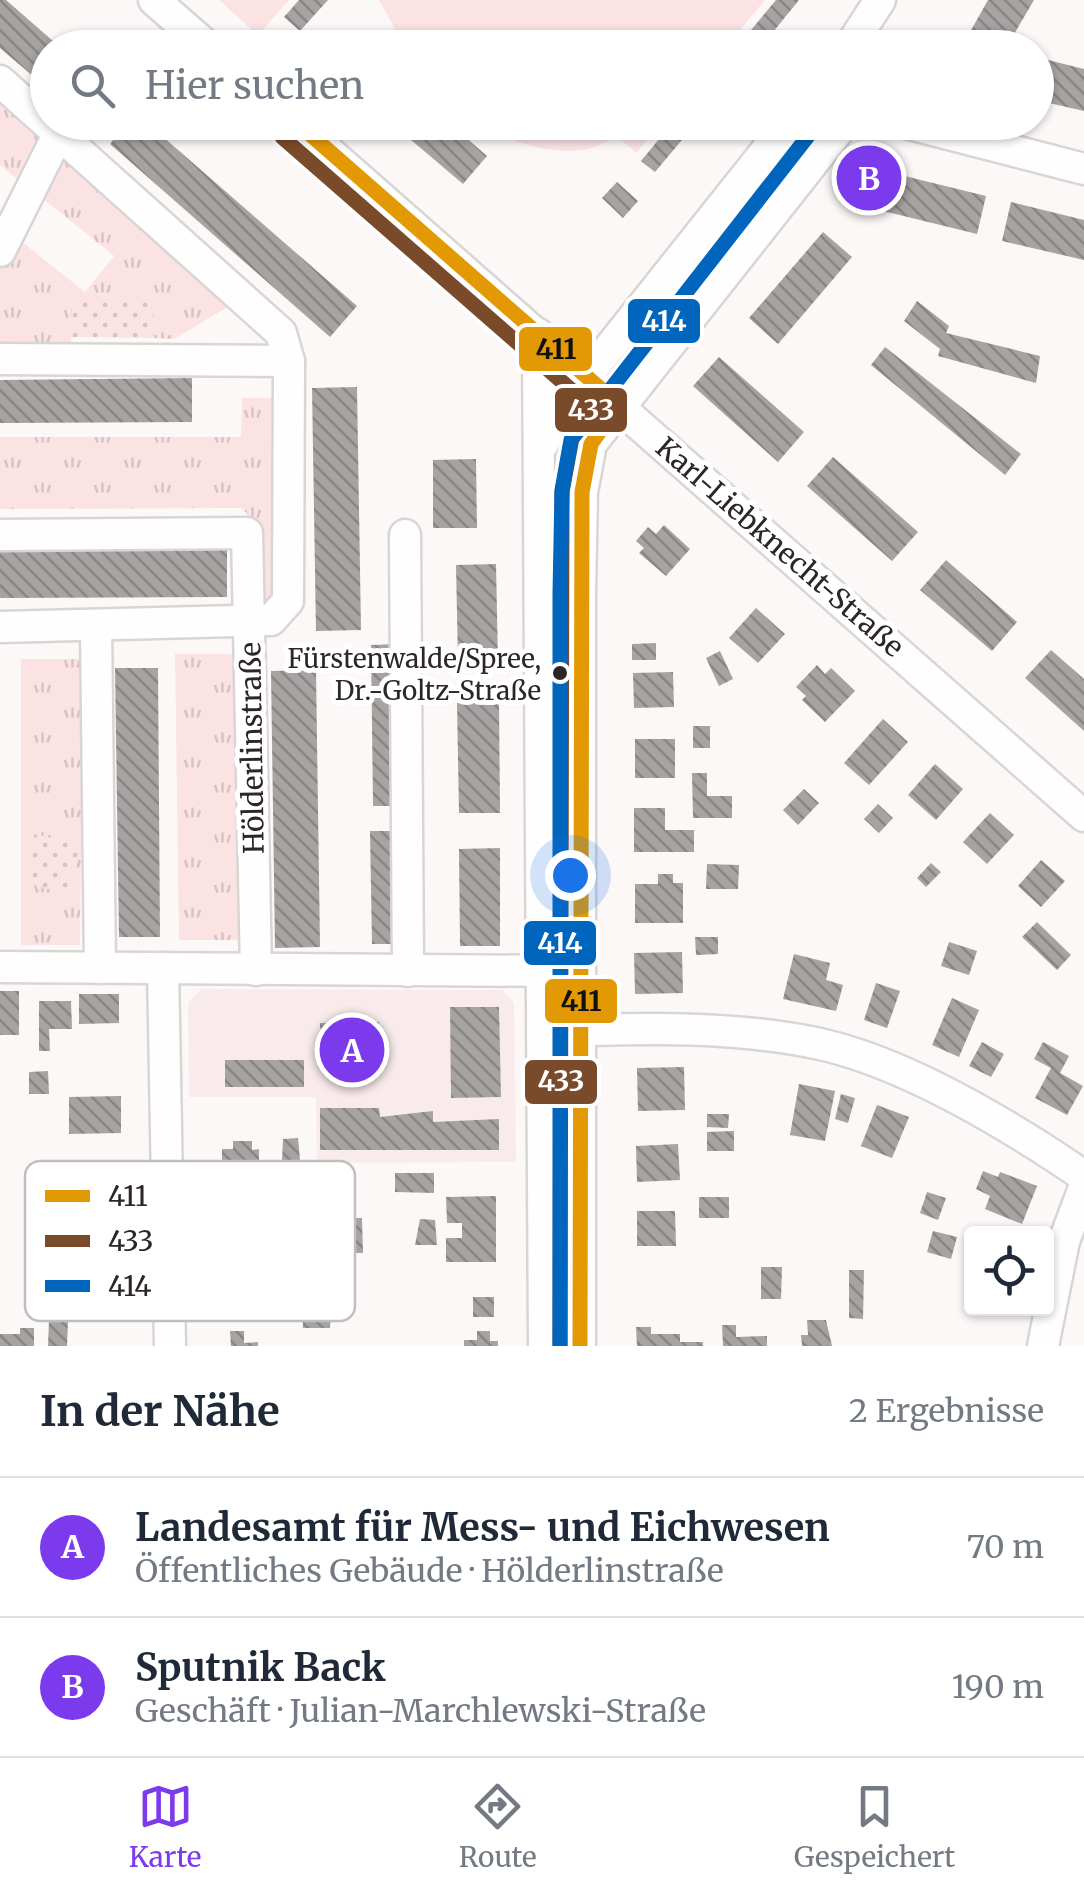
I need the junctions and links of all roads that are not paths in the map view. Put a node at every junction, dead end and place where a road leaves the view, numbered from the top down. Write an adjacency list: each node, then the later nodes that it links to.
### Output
1 (154, 0): 3 (street)
2 (880, 0): 4 (street)
3 (188, 30)
4 (863, 30)
5 (0, 81): 6 (street)
6 (30, 107)
7 (56, 140): 14 (street)
8 (67, 140): 17 (street)
9 (316, 140): 15 (street, Karl-Liebknecht-Straße)
10 (775, 140): 18 (street)
11 (831, 140): 19 (street)
12 (972, 140): 13 (street)
13 (1084, 169)
14 (0, 251)
15 (538, 334): 18 (street, Karl-Liebknecht-Straße); 20 (street)
16 (0, 360): 17 (street)
17 (289, 361): 23 (street, Hölderlinstraße)
18 (586, 376): 19 (street, Karl-Liebknecht-Straße); 20 (street)
19 (620, 405): 26 (street, Karl-Liebknecht-Straße); 32 (street)
20 (540, 451): 31 (street)
21 (405, 535): 33 (street)
22 (0, 536): 23 (street)
23 (250, 623): 24 (street); 30 (street, Hölderlinstraße)
24 (96, 625): 25 (street); 28 (street)
25 (0, 627)
26 (1084, 816)
27 (0, 967): 28 (street)
28 (100, 968): 29 (street)
29 (163, 968): 30 (street); 36 (street)
30 (256, 970): 33 (street)
31 (544, 970): 32 (street); 33 (street); 35 (street)
32 (582, 970): 34 (street)
33 (408, 972)
34 (582, 1030): 35 (street); 37 (street); 42 (street)
35 (544, 1032): 41 (street)
36 (167, 1161)
37 (1084, 1176)
38 (1084, 1188): 43 (street)
39 (170, 1321): 40 (street)
40 (170, 1346)
41 (544, 1346)
42 (580, 1346)
43 (1043, 1346)

